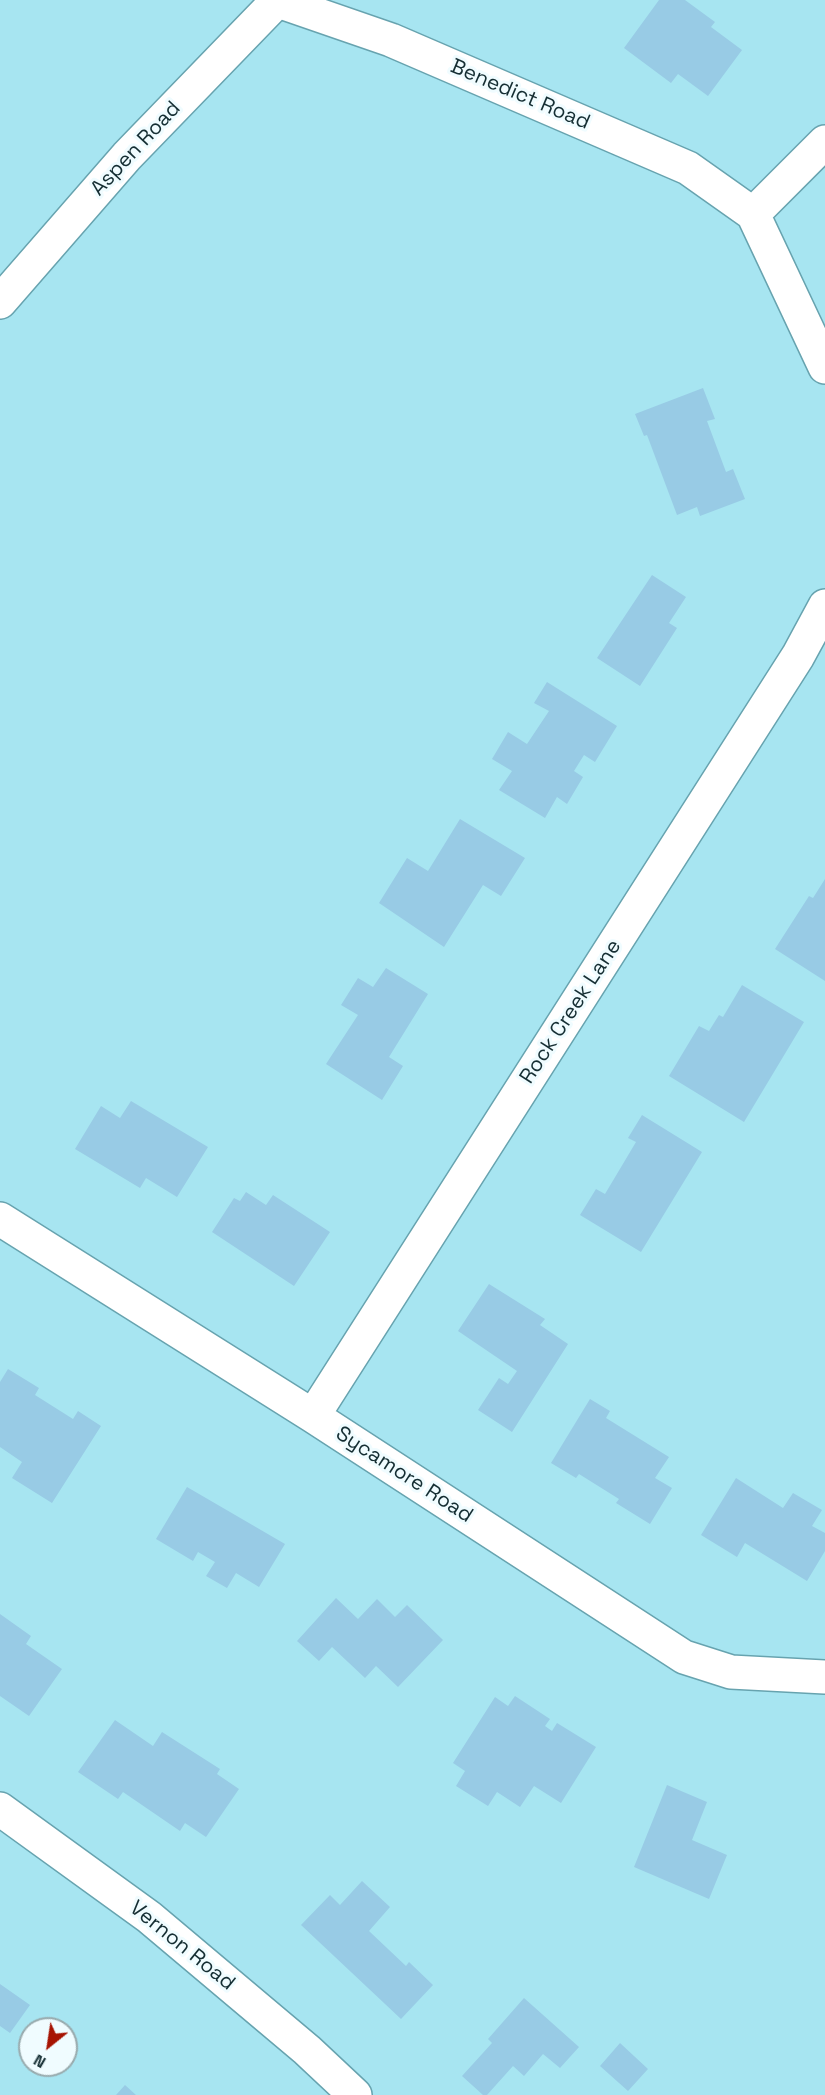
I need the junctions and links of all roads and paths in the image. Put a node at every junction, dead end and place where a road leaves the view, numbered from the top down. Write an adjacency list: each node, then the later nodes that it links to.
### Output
1 (276, 0): 3 (street, Benedict Road); 4 (street, Aspen Road)
2 (825, 142): 3 (street)
3 (753, 214): 5 (street)
4 (0, 302)
5 (825, 367)
6 (825, 606): 8 (street, Rock Creek Lane)
7 (0, 1219): 8 (street, Sycamore Road)
8 (313, 1416): 9 (street, Sycamore Road)
9 (825, 1677)
10 (0, 1809): 11 (street, Vernon Road)
11 (355, 2095)

